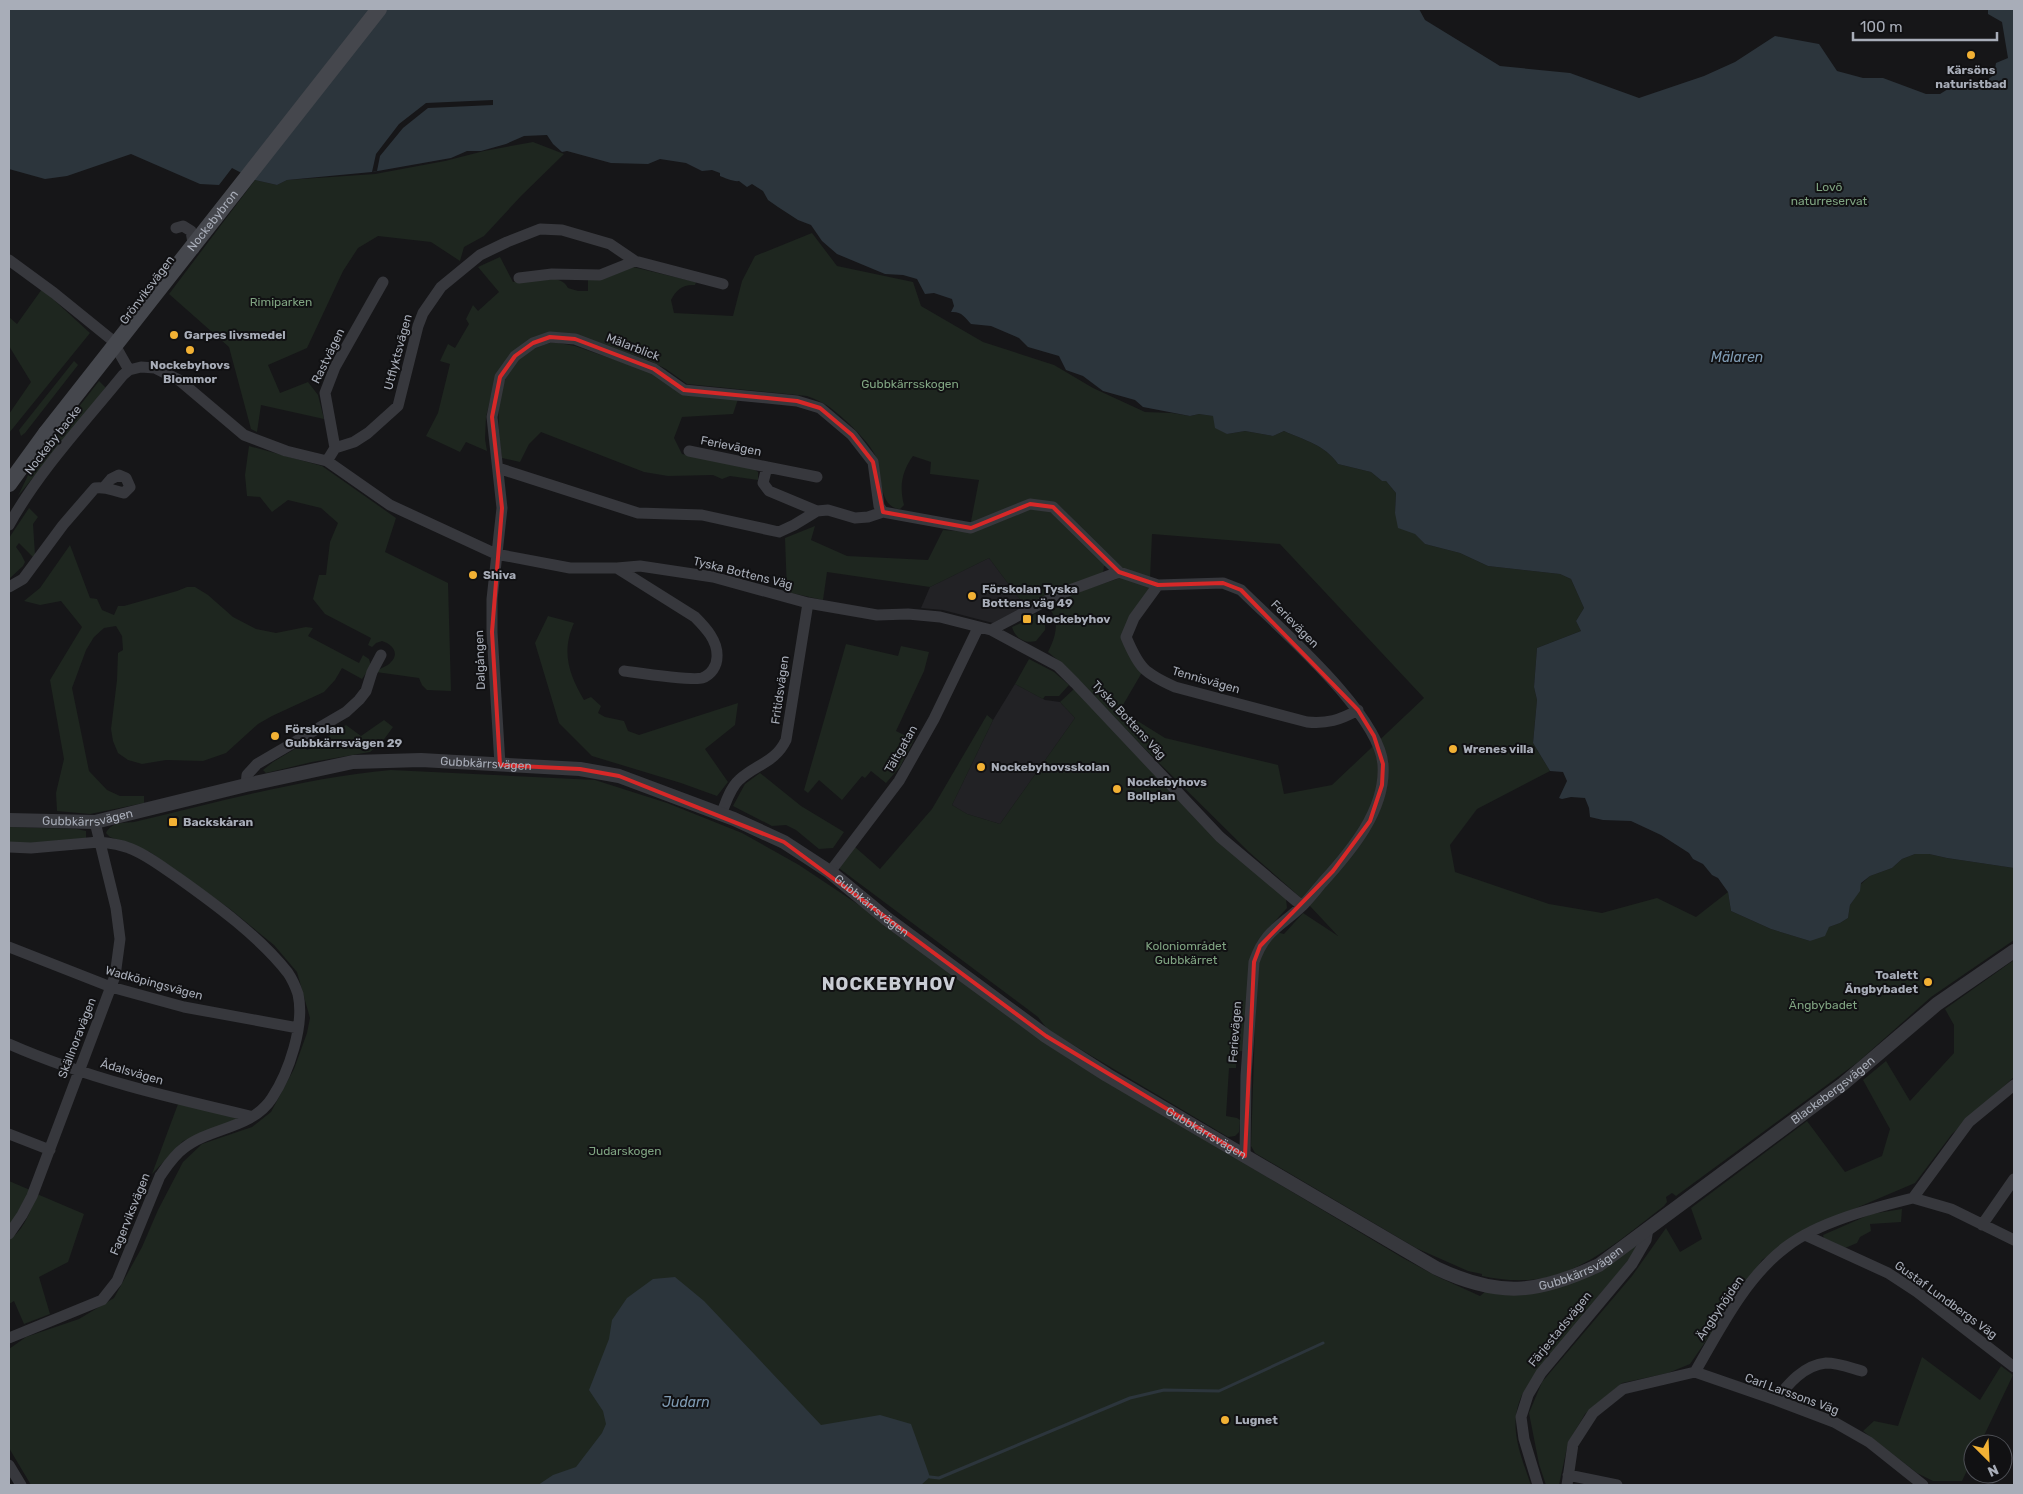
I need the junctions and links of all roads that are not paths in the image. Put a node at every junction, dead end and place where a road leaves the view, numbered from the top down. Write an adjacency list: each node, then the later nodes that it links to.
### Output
1 (367, 9): 11 (main road, Nockebybron)
2 (379, 9): 11 (main road, Nockebybron, bridge)
3 (176, 228): 9 (street, Grönviksvägen)
4 (9, 260): 9 (street)
5 (635, 261): 6 (street); 8 (street, Utflyktsvägen); 12 (street, Utflyktsvägen)
6 (518, 278)
7 (383, 282): 12 (street, Rastvägen)
8 (723, 284)
9 (118, 351): 10 (street)
10 (126, 372): 14 (street, Tyska Bottens Väg); 23 (street, Nockeby backe)
11 (42, 430): 15 (main road); 19 (main road)
12 (335, 448): 14 (street)
13 (689, 451): 16 (street, Ferievägen)
14 (327, 461): 24 (street, Tyska Bottens Väg)
15 (9, 467)
16 (767, 467): 18 (street, Ferievägen); 21 (street, Ferievägen)
17 (498, 468): 21 (street); 22 (street, Mälarblick); 24 (street, Mälarblick)
18 (817, 477)
19 (9, 484)
20 (105, 486): 28 (street)
21 (817, 510): 22 (street, Ferievägen)
22 (883, 512): 26 (street, Ferievägen)
23 (9, 525)
24 (496, 554): 25 (street, Tyska Bottens Väg); 35 (street, Dalgången)
25 (617, 568): 29 (street, Tyska Bottens Väg); 33 (street)
26 (1119, 572): 27 (street, Ferievägen); 31 (street)
27 (1158, 585): 34 (street, Ferievägen); 34 (street, Tennisvägen)
28 (9, 588)
29 (808, 603): 30 (street, Tyska Bottens Väg); 37 (street, Fritidsvägen)
30 (978, 628): 31 (street, Tyska Bottens Väg); 42 (street, Tältgatan)
31 (991, 630): 43 (street, Tyska Bottens Väg)
32 (381, 655): 36 (street)
33 (624, 671)
34 (1358, 710): 43 (street, Ferievägen)
35 (500, 765): 36 (street, Gubbkärrsvägen); 37 (street, Gubbkärrsvägen)
36 (246, 785): 39 (street, Gubbkärrsvägen)
37 (721, 814): 42 (street, Gubbkärrsvägen)
38 (9, 820): 39 (street, Gubbkärrsvägen)
39 (95, 822): 40 (street)
40 (99, 842): 41 (street, Fagerviksvägen); 46 (street, Skällnoravägen); 47 (street, Fagerviksvägen)
41 (9, 847)
42 (830, 872): 54 (street, Gubbkärrsvägen)
43 (1302, 906): 54 (street, Ferievägen)
44 (9, 947): 46 (street, Wadköpingsvägen)
45 (2014, 950): 58 (street, Blackebergsvägen)
46 (111, 987): 47 (street, Wadköpingsvägen); 49 (street, Skällnoravägen)
47 (298, 1028): 51 (street, Fagerviksvägen)
48 (9, 1044): 49 (street, Ådalsvägen)
49 (79, 1072): 51 (street, Ådalsvägen); 53 (street, Skällnoravägen)
50 (2014, 1085): 56 (street)
51 (250, 1116): 62 (street, Fagerviksvägen)
52 (9, 1134): 53 (street)
53 (50, 1150): 59 (street, Skällnoravägen)
54 (1245, 1156): 58 (street, Gubbkärrsvägen)
55 (2014, 1179): 57 (street)
56 (1913, 1198): 57 (street); 60 (street, Ängbyhöjden)
57 (1982, 1225): 61 (street)
58 (1648, 1229): 70 (street, Färjestadsvägen)
59 (9, 1234)
60 (1805, 1235): 63 (street, Gustaf Lundbergs Väg); 65 (street, Ängbyhöjden)
61 (2014, 1240)
62 (9, 1338)
63 (2014, 1367)
64 (1862, 1371): 66 (street)
65 (1695, 1372): 66 (street, Carl Larssons Väg); 68 (street)
66 (1776, 1400): 72 (street, Carl Larssons Väg)
67 (9, 1465): 69 (street)
68 (1567, 1480): 71 (street)
69 (21, 1485)
70 (1538, 1485)
71 (1617, 1485)
72 (1923, 1485)

